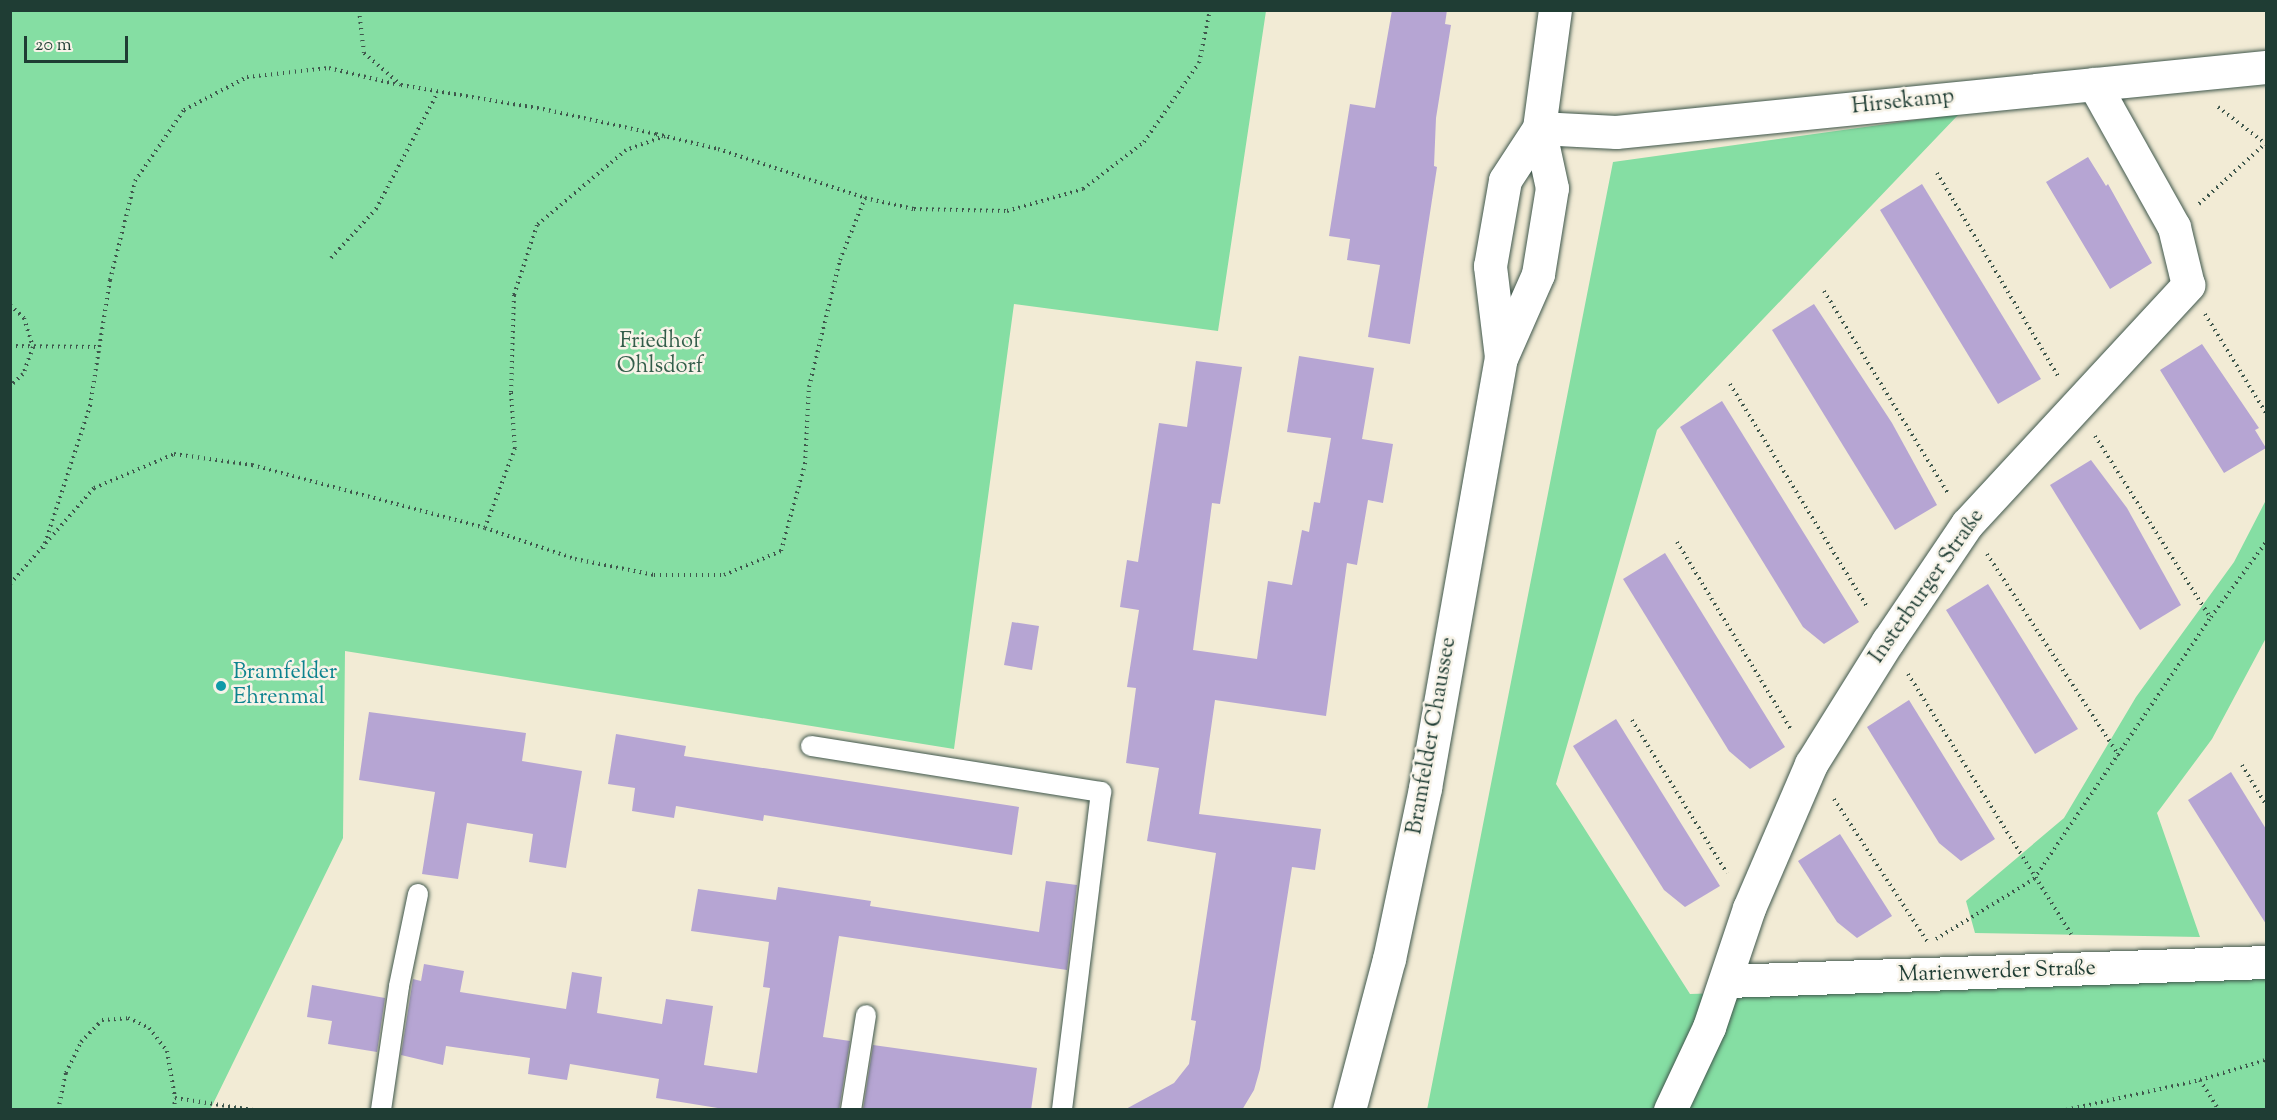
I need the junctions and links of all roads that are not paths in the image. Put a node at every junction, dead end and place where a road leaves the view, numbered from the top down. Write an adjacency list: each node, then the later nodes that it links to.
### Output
1 (1555, 10): 4 (street, Bramfelder Chaussee)
2 (2266, 67): 3 (street, Hirsekamp)
3 (2094, 84): 4 (street, Hirsekamp); 9 (street, Insterburger Straße)
4 (1539, 128): 5 (street, Bramfelder Chaussee); 5 (street, Bramfelder Chaussee)
5 (1502, 358): 14 (street, Bramfelder Chaussee)
6 (811, 746): 13 (lane)
7 (418, 894): 11 (lane)
8 (2266, 962): 9 (street, Marienwerder Straße)
9 (1727, 981): 15 (street, Insterburger Straße)
10 (866, 1015): 12 (lane)
11 (381, 1110)
12 (851, 1110)
13 (1062, 1110)
14 (1349, 1110)
15 (1670, 1110)

